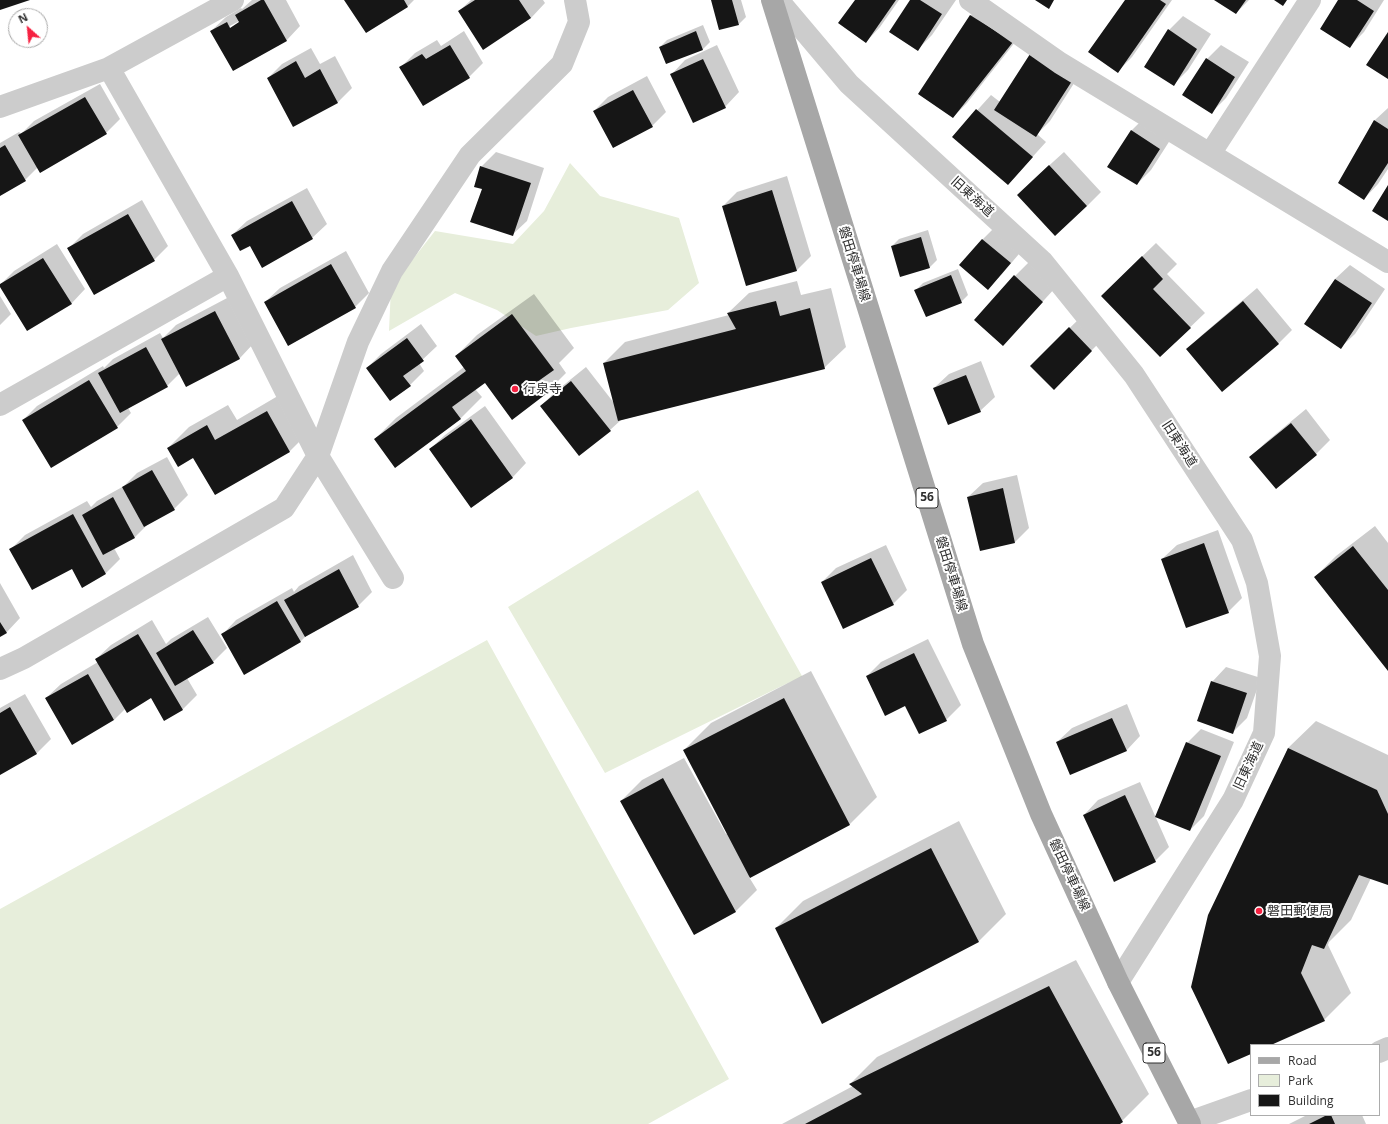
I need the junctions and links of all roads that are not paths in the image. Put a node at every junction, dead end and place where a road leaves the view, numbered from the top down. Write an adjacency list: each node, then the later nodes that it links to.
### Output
1 (233, 0): 7 (street)
2 (575, 0): 13 (street)
3 (772, 0): 16 (main road, 磐田停車場線 / 56)
4 (778, 0): 16 (street, 旧東海道)
5 (970, 0): 9 (street)
6 (1310, 0): 9 (street)
7 (109, 68): 8 (street); 11 (street)
8 (0, 107)
9 (1210, 154): 10 (street)
10 (1388, 262)
11 (228, 276): 12 (street); 13 (street)
12 (0, 405)
13 (318, 456): 14 (street); 15 (street)
14 (393, 578)
15 (0, 669)
16 (1118, 982): 18 (main road, 磐田停車場線 / 56)
17 (1250, 1100): 18 (street)
18 (1190, 1123)

